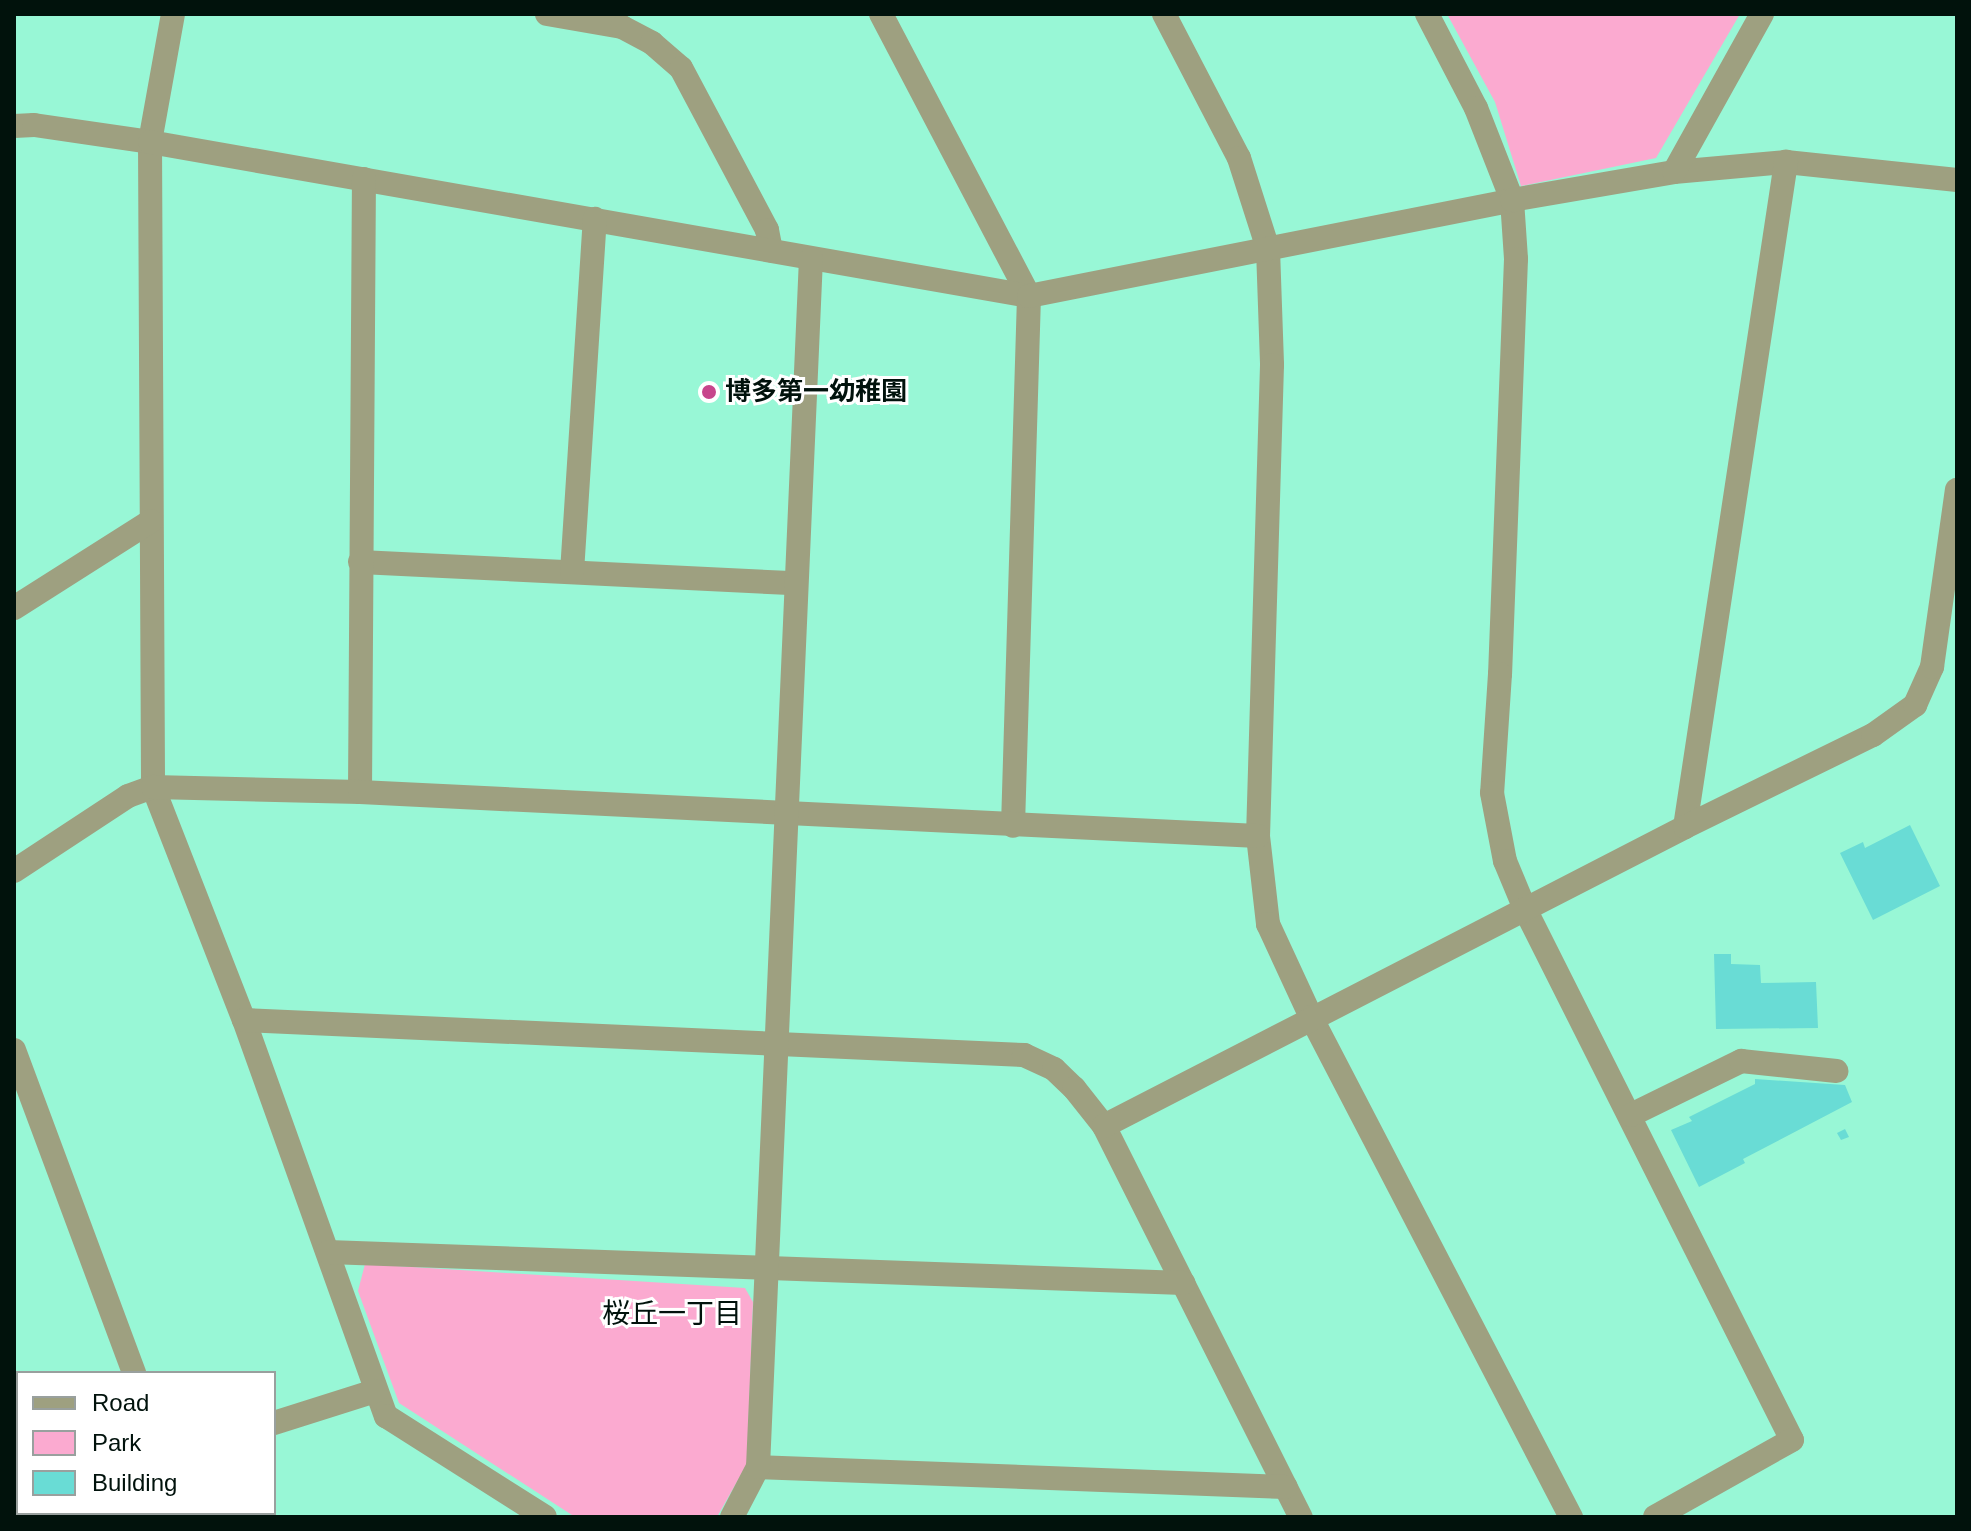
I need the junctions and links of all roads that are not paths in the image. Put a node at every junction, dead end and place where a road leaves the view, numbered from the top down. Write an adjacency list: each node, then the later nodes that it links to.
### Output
1 (173, 14): 8 (street)
2 (547, 14): 16 (street)
3 (881, 14): 18 (street)
4 (1164, 14): 15 (street)
5 (1427, 14): 13 (street)
6 (1762, 14): 10 (street)
7 (14, 126): 8 (street)
8 (150, 142): 11 (street); 20 (street)
9 (1786, 162): 10 (street); 12 (street); 29 (street)
10 (1674, 172): 13 (street)
11 (364, 179): 14 (street); 21 (street)
12 (1957, 180)
13 (1512, 200): 15 (street); 32 (street)
14 (595, 219): 16 (street); 22 (street)
15 (1268, 249): 18 (street); 30 (street)
16 (771, 251): 17 (street)
17 (811, 259): 18 (street); 23 (street)
18 (1029, 296): 28 (street)
19 (1957, 490): 29 (street)
20 (151, 521): 24 (street); 25 (street)
21 (360, 562): 22 (street); 26 (street)
22 (572, 572): 23 (street)
23 (795, 583): 27 (street)
24 (14, 608)
25 (153, 787): 26 (street); 31 (street); 34 (street)
26 (360, 792): 27 (street)
27 (787, 814): 28 (street); 35 (street)
28 (1013, 826): 30 (street)
29 (1685, 827): 32 (street)
30 (1258, 836): 33 (street)
31 (14, 871)
32 (1525, 909): 33 (street); 38 (street)
33 (1311, 1017): 39 (street); 51 (street)
34 (244, 1020): 35 (street); 40 (street)
35 (776, 1042): 39 (street); 41 (street)
36 (14, 1050): 43 (street)
37 (1836, 1071): 38 (street)
38 (1631, 1115): 52 (street)
39 (1104, 1126): 42 (street)
40 (328, 1252): 41 (street); 44 (street)
41 (767, 1268): 42 (street); 46 (street)
42 (1183, 1283): 47 (street)
43 (133, 1371)
44 (375, 1391): 45 (street); 48 (street)
45 (276, 1422)
46 (758, 1467): 47 (street); 49 (street)
47 (1286, 1487): 50 (street)
48 (545, 1517)
49 (732, 1517)
50 (1301, 1517)
51 (1571, 1517)
52 (1655, 1517)

